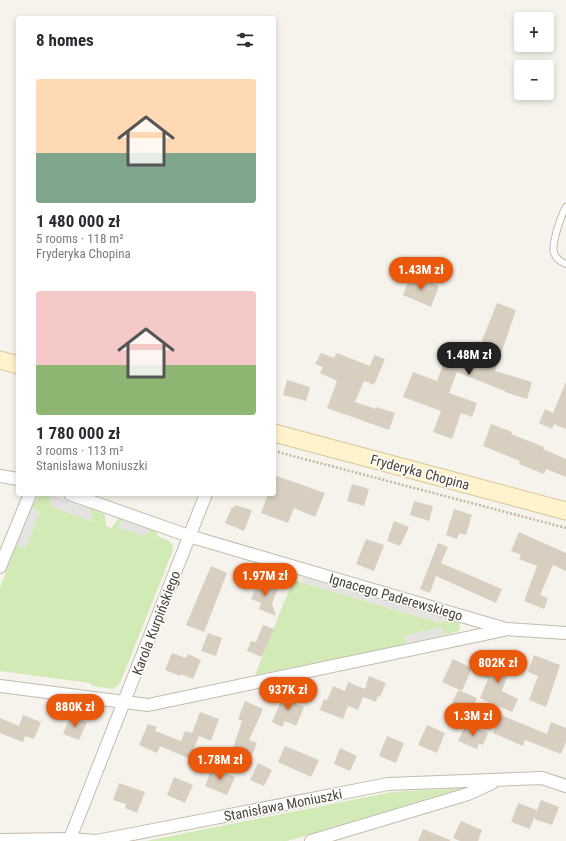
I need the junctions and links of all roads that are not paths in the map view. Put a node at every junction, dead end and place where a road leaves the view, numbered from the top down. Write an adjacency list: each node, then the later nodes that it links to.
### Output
1 (566, 207): 2 (lane)
2 (566, 264)
3 (0, 360): 4 (street)
4 (16, 364)
5 (276, 434): 11 (street, Fryderyka Chopina)
6 (0, 476): 7 (street)
7 (16, 479)
8 (29, 496): 13 (street)
9 (76, 496): 12 (street, Ignacego Paderewskiego)
10 (205, 496): 12 (street, Karola Kurpińskiego)
11 (566, 512)
12 (189, 536): 14 (street, Ignacego Paderewskiego); 17 (street, Karola Kurpińskiego)
13 (0, 567)
14 (506, 630): 15 (street, Ignacego Paderewskiego); 17 (street)
15 (566, 633)
16 (0, 686): 17 (street)
17 (125, 702): 21 (street, Karola Kurpińskiego)
18 (499, 780): 19 (street, Stanisława Moniuszki); 21 (street, Stanisława Moniuszki); 22 (street, Stanisława Moniuszki)
19 (566, 786)
20 (0, 840): 21 (street, Stanisława Moniuszki)
21 (69, 840)
22 (312, 841)

